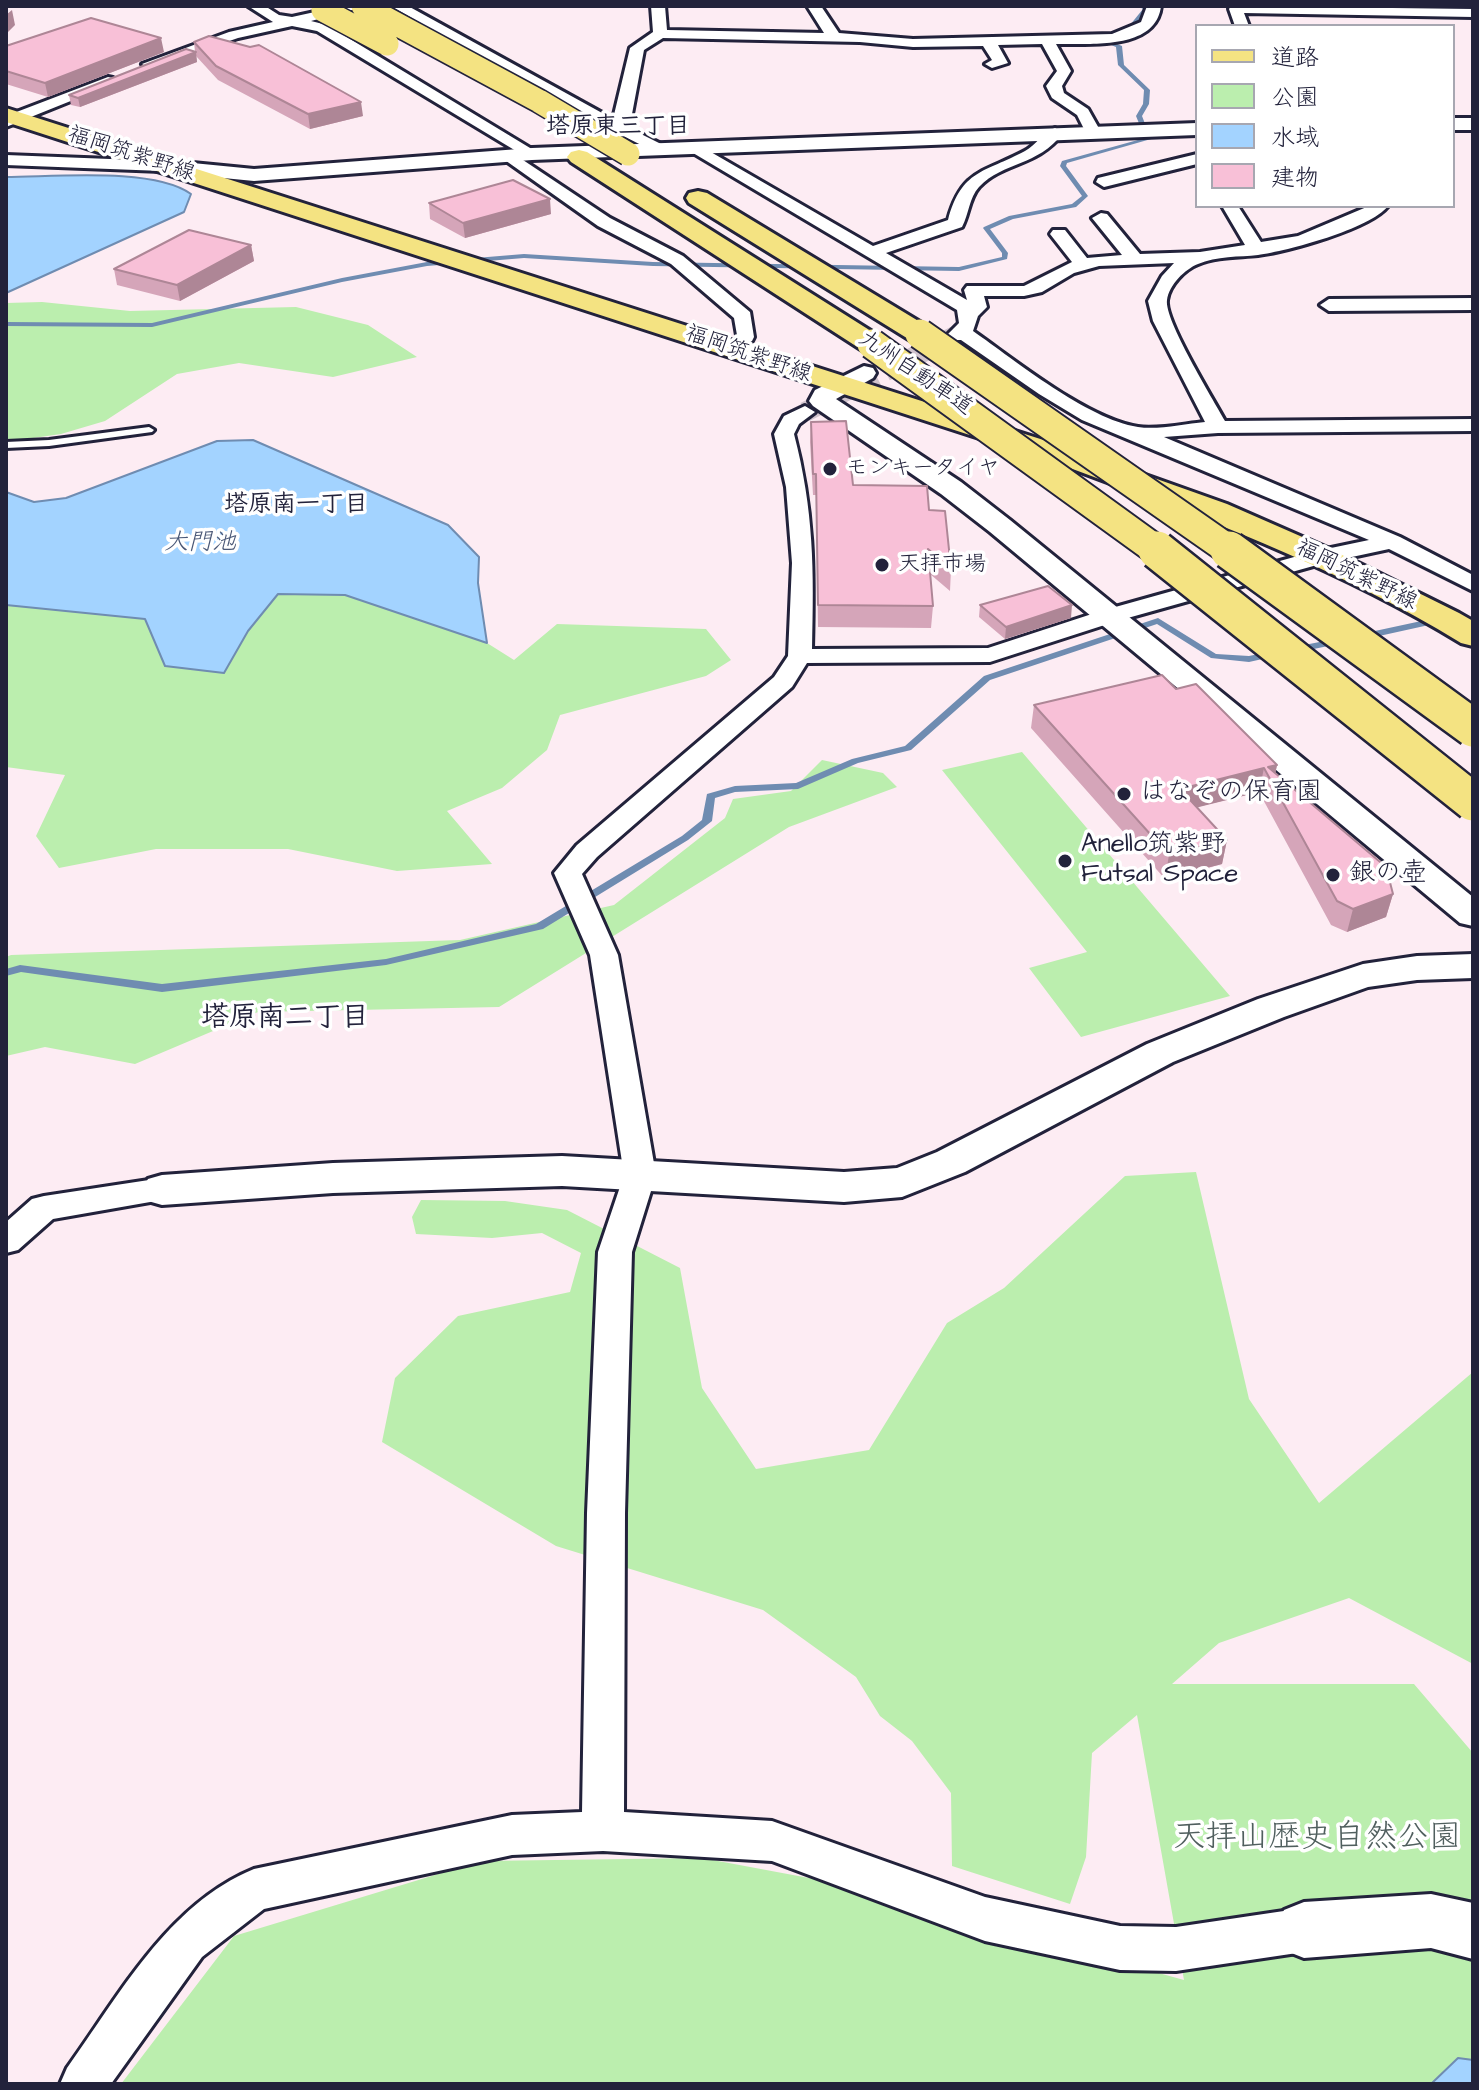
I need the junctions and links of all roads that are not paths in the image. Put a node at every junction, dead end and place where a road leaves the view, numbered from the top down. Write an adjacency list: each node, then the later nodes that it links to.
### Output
1 (255, 6): 9 (street)
2 (362, 6): 9 (street); 26 (main road, bridge)
3 (398, 6): 17 (street)
4 (658, 6): 11 (street)
5 (814, 6): 12 (street)
6 (1154, 6): 13 (street)
7 (319, 8): 44 (main road, 九州自動車道, bridge)
8 (1473, 13): 10 (street)
9 (293, 22): 16 (street); 22 (street)
10 (1241, 24)
11 (660, 34): 12 (street); 17 (street)
12 (834, 37): 14 (street)
13 (1046, 39): 14 (street); 18 (street)
14 (988, 41): 15 (street)
15 (992, 64)
16 (13, 114): 27 (main road, 福岡筑紫野線); 28 (main road, 福岡筑紫野線)
17 (616, 128): 26 (street)
18 (1093, 132): 19 (street); 20 (street)
19 (1195, 132)
20 (1055, 133): 21 (street); 36 (street)
21 (691, 147): 26 (street); 36 (street)
22 (532, 154): 23 (street); 26 (street)
23 (508, 155): 28 (street); 43 (street)
24 (1195, 159): 29 (street)
25 (6, 160): 27 (street)
26 (656, 160)
27 (162, 166): 28 (street); 44 (main road, 福岡筑紫野線)
28 (220, 173): 43 (main road, 福岡筑紫野線)
29 (1104, 182)
30 (681, 187): 59 (main road, 九州自動車道, bridge)
31 (1231, 208): 35 (street)
32 (1377, 208): 35 (street)
33 (1101, 218): 37 (street)
34 (1059, 234): 39 (street)
35 (1257, 250): 38 (street)
36 (871, 252): 42 (street)
37 (1133, 257): 38 (street); 39 (street)
38 (1200, 257): 47 (street)
39 (1083, 265): 42 (street)
40 (1473, 304): 41 (street)
41 (1329, 305)
42 (963, 328): 49 (street)
43 (745, 337): 44 (main road, 福岡筑紫野線)
44 (858, 368): 52 (main road, 福岡筑紫野線); 53 (main road, 福岡筑紫野線); 56 (street); 60 (main road, 九州自動車道, bridge)
45 (805, 412): 58 (street)
46 (1473, 425): 47 (street)
47 (1218, 427): 49 (street)
48 (149, 430): 50 (lane)
49 (1136, 433): 51 (street)
50 (6, 445)
51 (1392, 542): 52 (street); 54 (street)
52 (1359, 549): 53 (street); 55 (main road, 福岡筑紫野線)
53 (1320, 557): 56 (street); 57 (main road, 福岡筑紫野線)
54 (1473, 584)
55 (1473, 608)
56 (1109, 616): 58 (street); 61 (street)
57 (1473, 636)
58 (800, 656): 63 (street)
59 (1473, 728)
60 (1473, 802)
61 (1473, 915)
62 (1473, 966): 63 (street)
63 (640, 1175): 64 (street); 66 (street)
64 (162, 1190): 65 (street)
65 (6, 1241)
66 (603, 1831): 67 (street); 69 (street)
67 (1304, 1930): 68 (street)
68 (1473, 1931)
69 (83, 2084)

